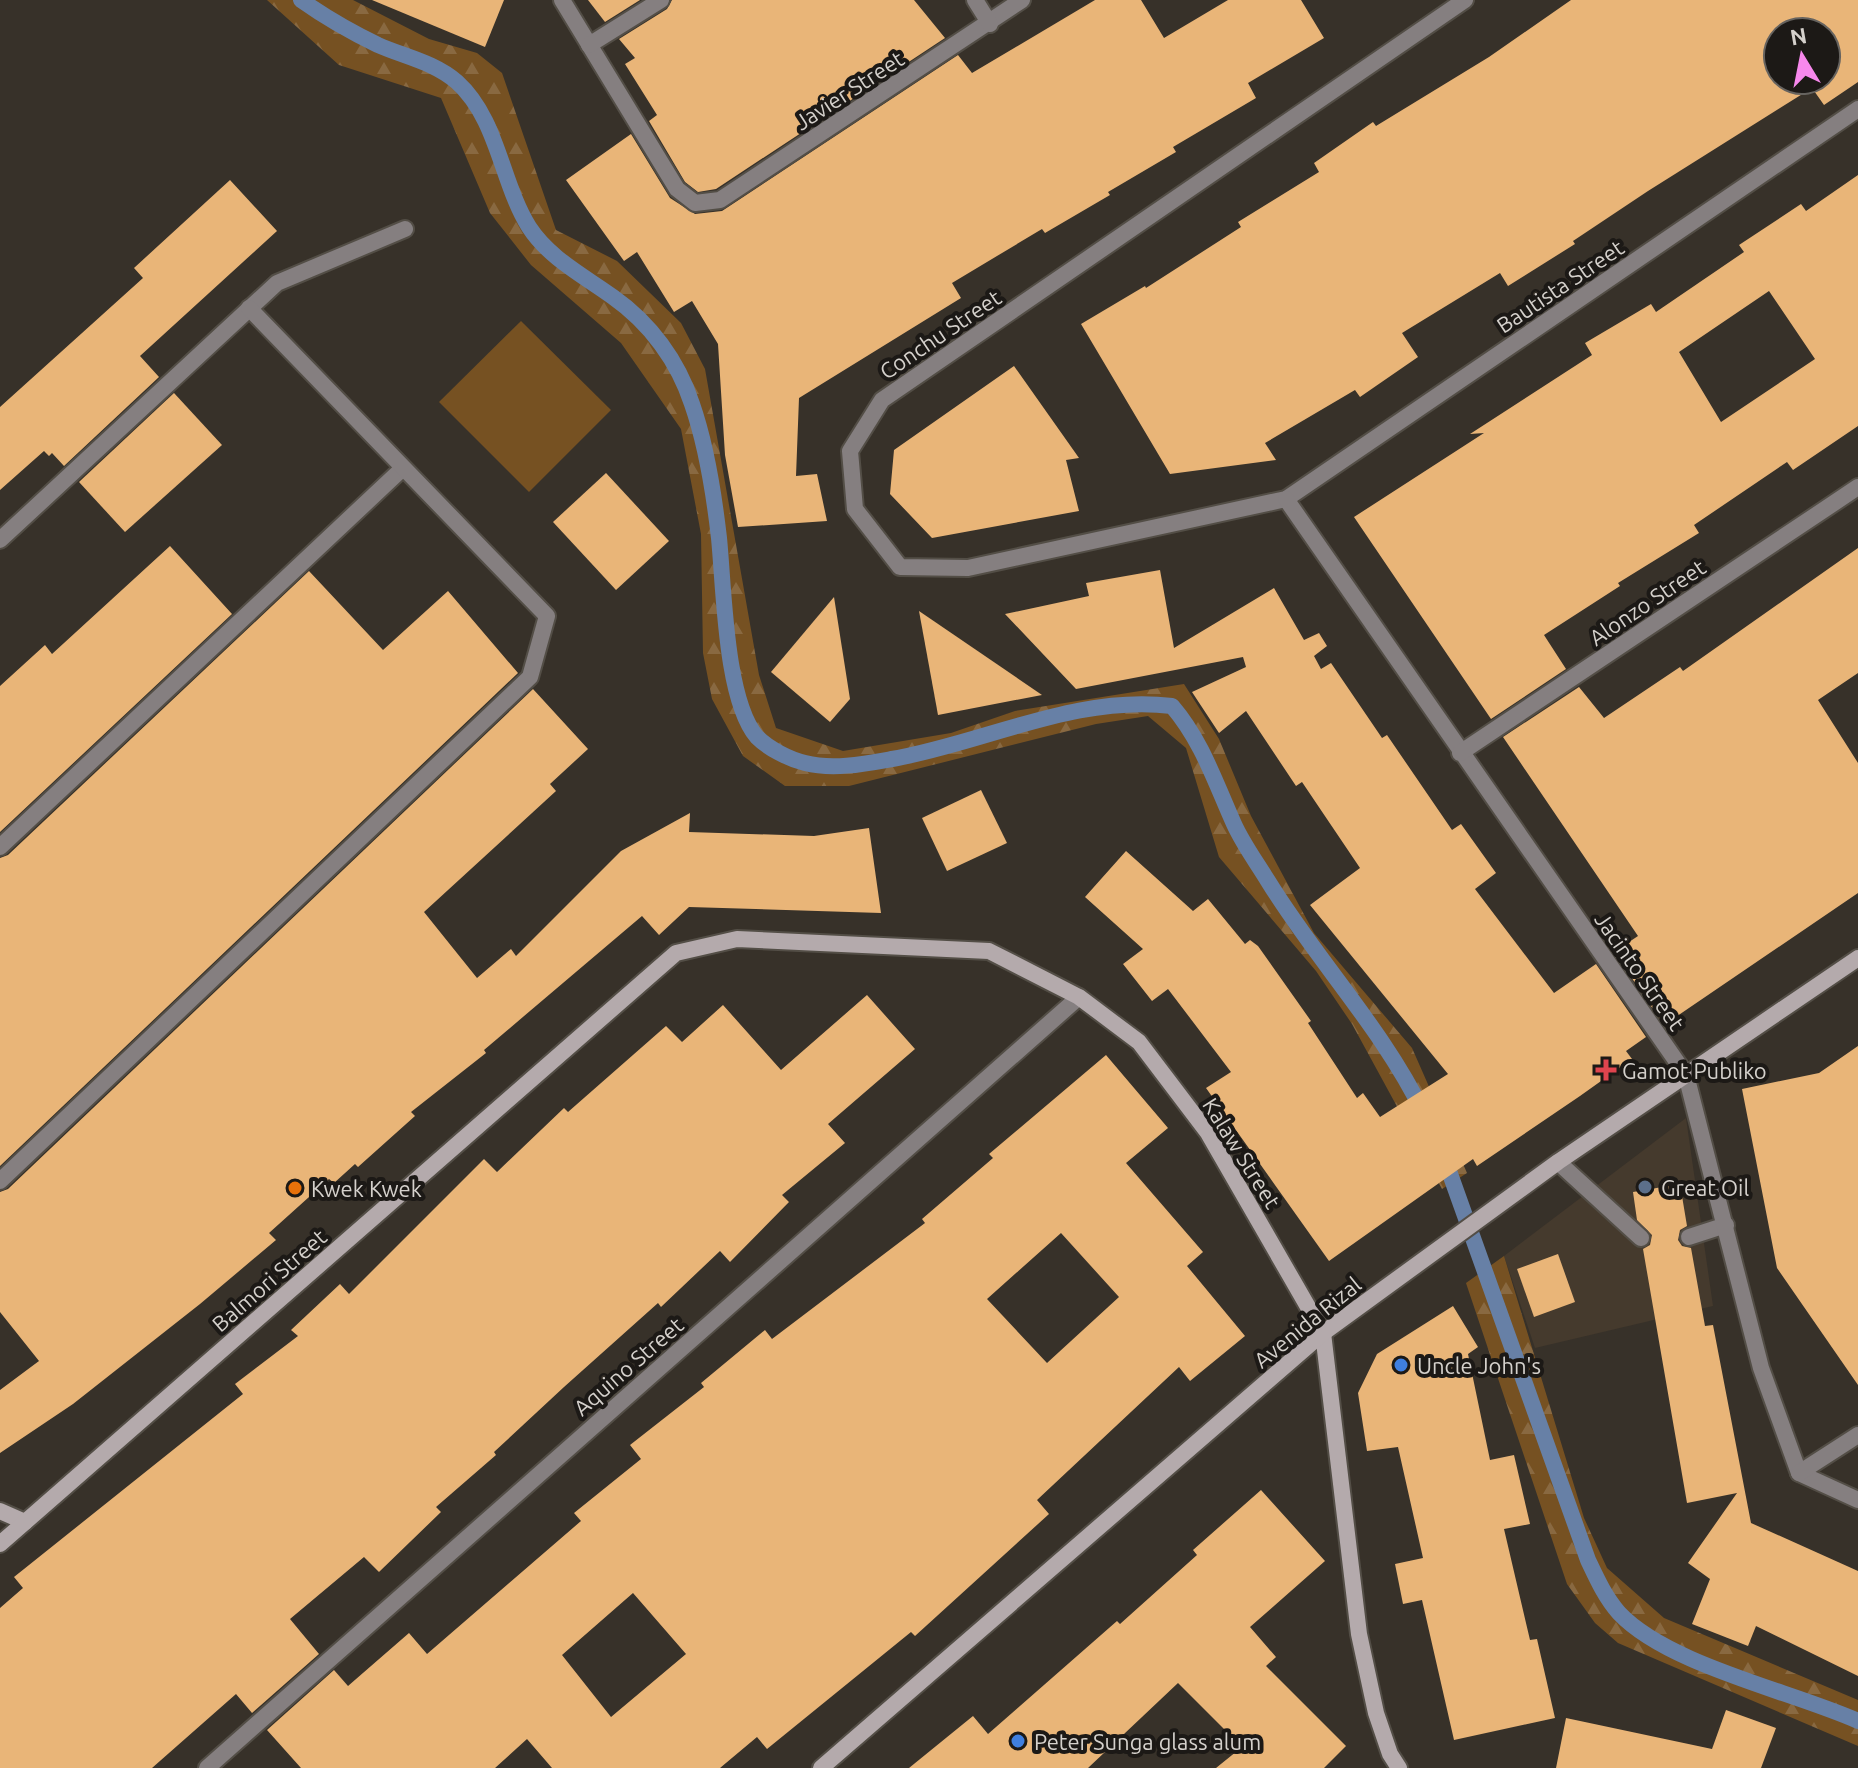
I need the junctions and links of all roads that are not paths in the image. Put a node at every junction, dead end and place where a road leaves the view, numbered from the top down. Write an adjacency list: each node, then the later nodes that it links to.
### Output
1 (562, 0): 7 (street)
2 (661, 0): 7 (street)
3 (975, 0): 6 (street)
4 (1022, 0): 6 (street, Javier Street)
5 (1465, 0): 13 (street, Conchu Street)
6 (990, 24): 7 (street, Javier Street)
7 (589, 45)
8 (1858, 109): 13 (street, Bautista Street)
9 (405, 229): 10 (street)
10 (249, 308): 11 (street); 14 (street)
11 (403, 468): 16 (street); 22 (street)
12 (1858, 487): 15 (street, Alonzo Street)
13 (1286, 499): 15 (street, Jacinto Street)
14 (0, 540)
15 (1460, 753): 20 (street, Jacinto Street)
16 (0, 847)
17 (676, 953): 19 (main road, Kalaw Street); 31 (main road, Balmori Street)
18 (1858, 958): 20 (main road, Avenida Rizal)
19 (1079, 997): 26 (main road, Kalaw Street); 33 (street, Aquino Street)
20 (1686, 1075): 21 (main road, Avenida Rizal); 23 (street, Jacinto Street)
21 (1558, 1162): 25 (street); 26 (main road, Avenida Rizal)
22 (0, 1181)
23 (1726, 1225): 24 (street); 28 (street, Jacinto Street)
24 (1689, 1237)
25 (1641, 1238)
26 (1323, 1333): 34 (main road, Avenida Rizal); 35 (main road, Kalaw Street)
27 (1858, 1435): 28 (street)
28 (1799, 1473): 29 (street)
29 (1858, 1500)
30 (0, 1511): 31 (main road)
31 (25, 1522): 32 (main road, Balmori Street)
32 (0, 1544)
33 (207, 1768)
34 (821, 1768)
35 (1399, 1768)

